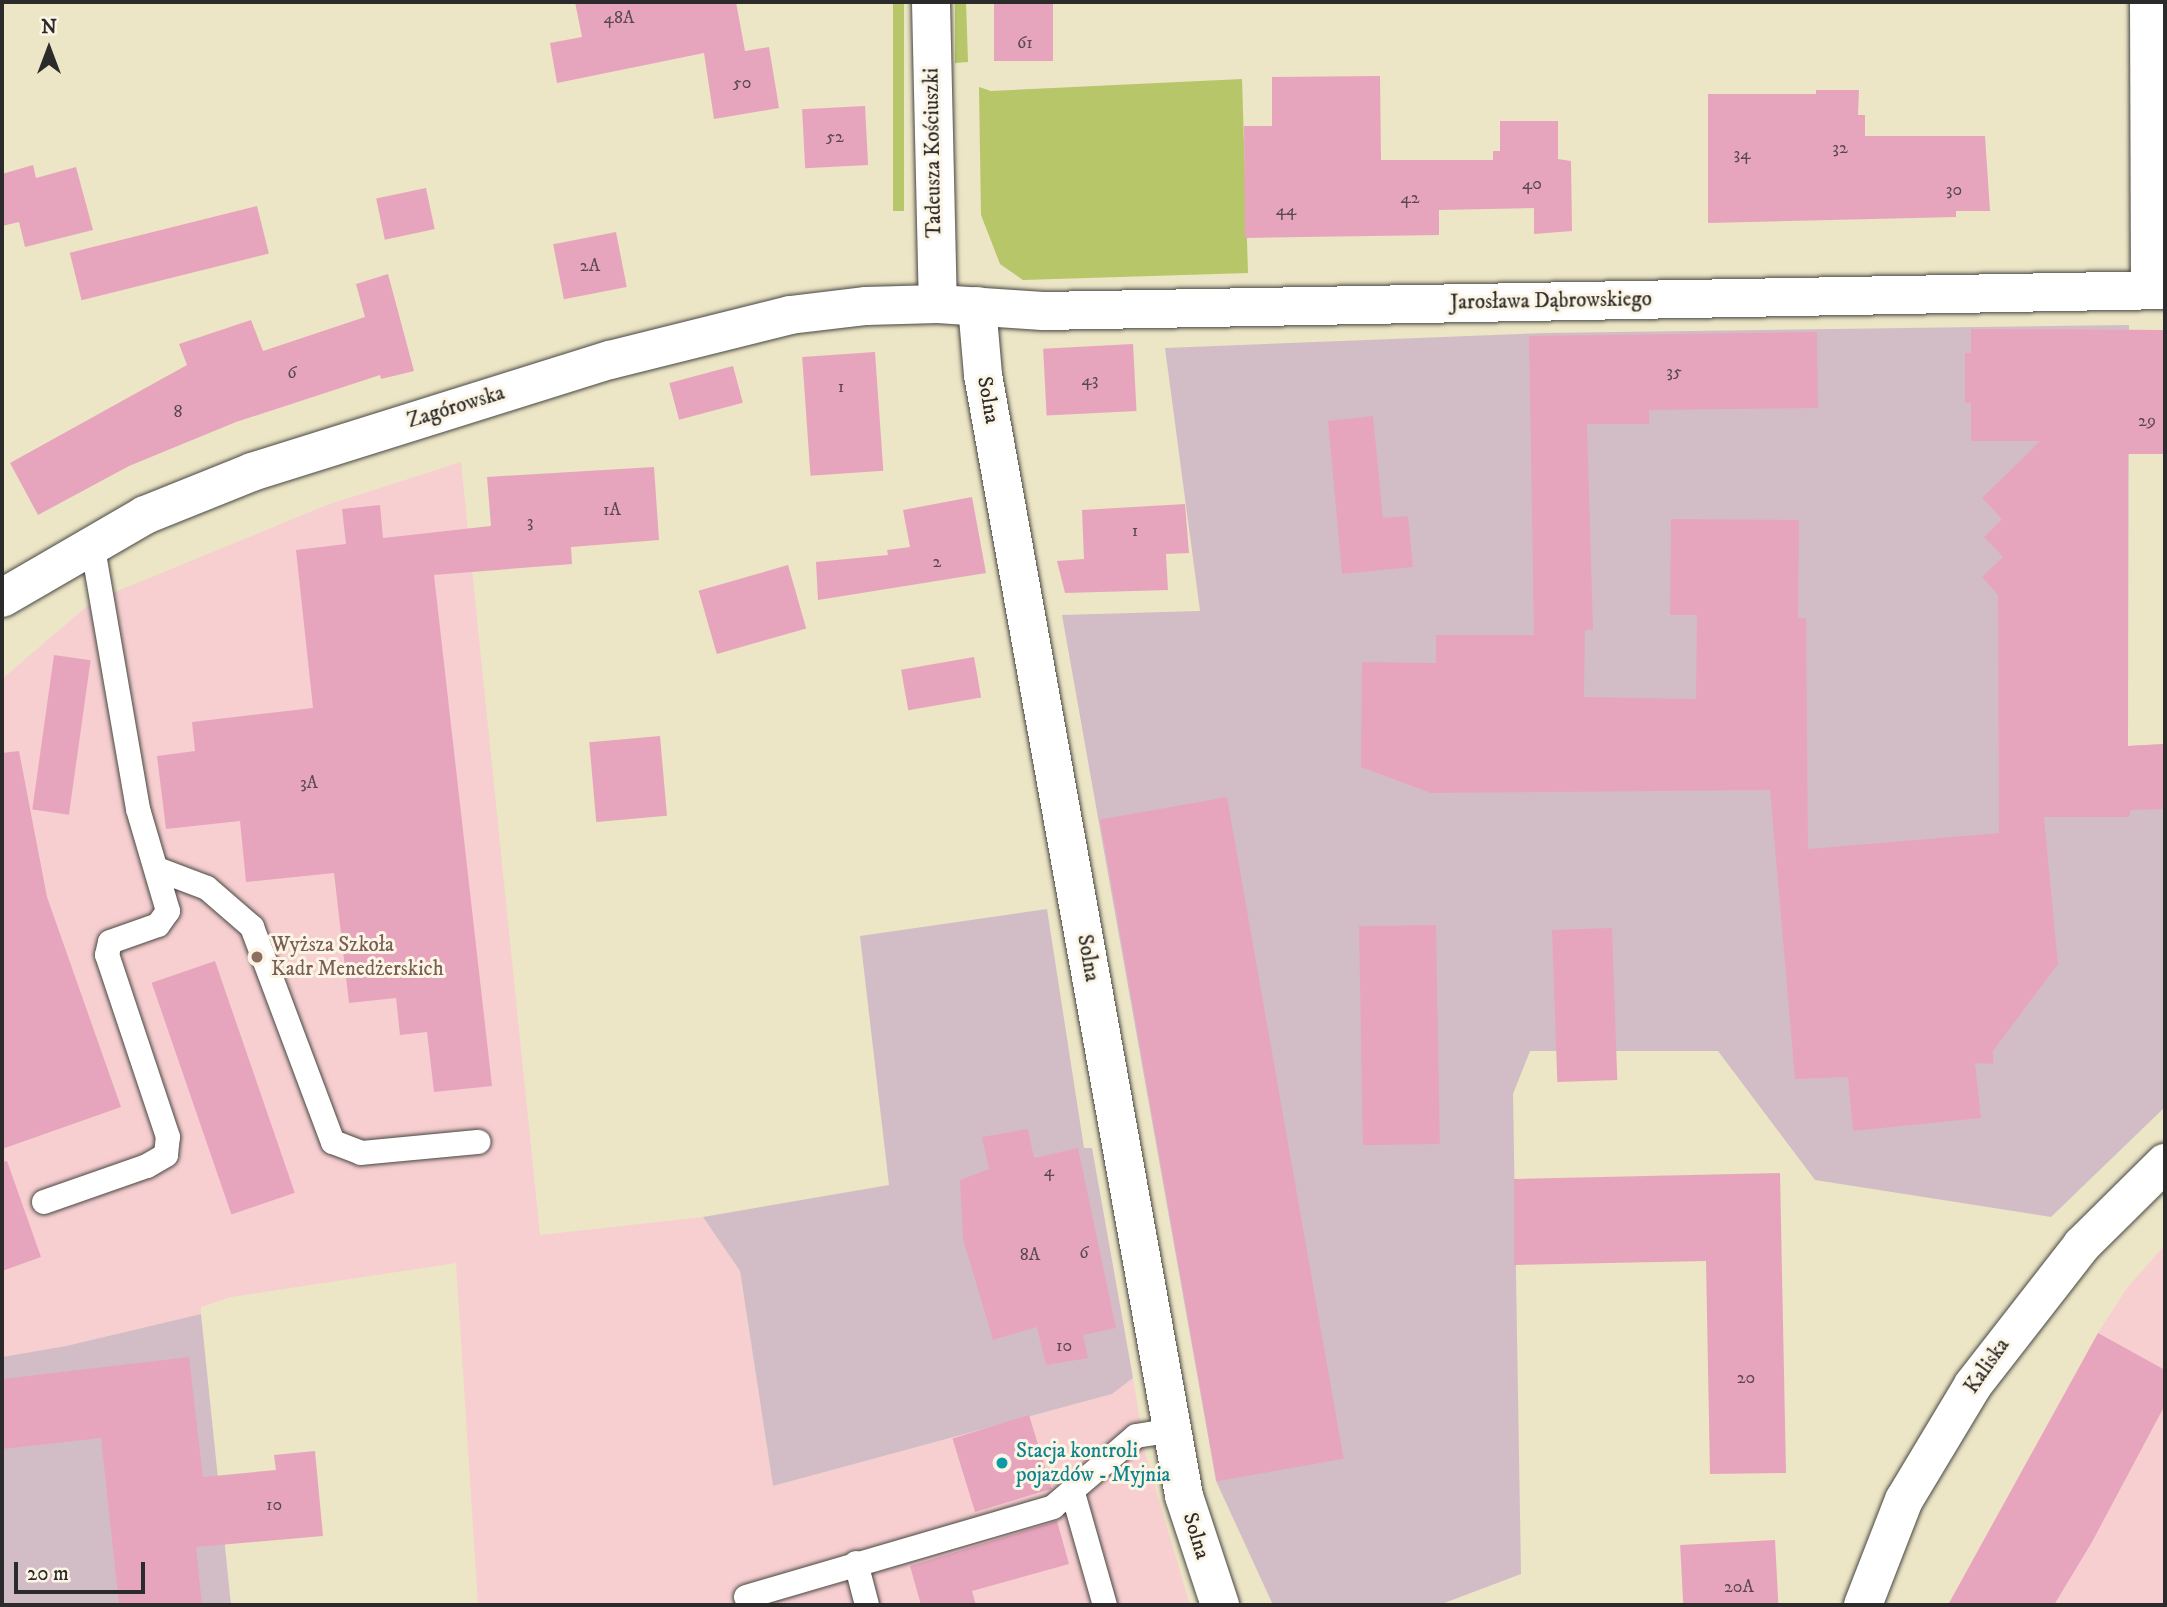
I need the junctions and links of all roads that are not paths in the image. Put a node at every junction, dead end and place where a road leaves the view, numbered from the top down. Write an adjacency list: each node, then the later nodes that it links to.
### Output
1 (931, 2): 4 (street, Tadeusza Kościuszki)
2 (2149, 2): 3 (street)
3 (2158, 290): 5 (street, Jarosława Dąbrowskiego)
4 (937, 304): 5 (street, Jarosława Dąbrowskiego); 6 (street, Zagórowska)
5 (977, 306): 12 (street, Solna)
6 (92, 543): 7 (street, Zagórowska); 8 (lane)
7 (2, 598)
8 (157, 869): 9 (lane); 11 (lane)
9 (478, 1142)
10 (2165, 1163): 19 (street, Kaliska)
11 (44, 1202)
12 (1172, 1430): 13 (lane); 18 (street, Solna)
13 (1073, 1493): 14 (lane); 17 (lane)
14 (856, 1563): 15 (lane); 16 (lane)
15 (746, 1597)
16 (867, 1605)
17 (1105, 1605)
18 (1220, 1605)
19 (1863, 1605)

